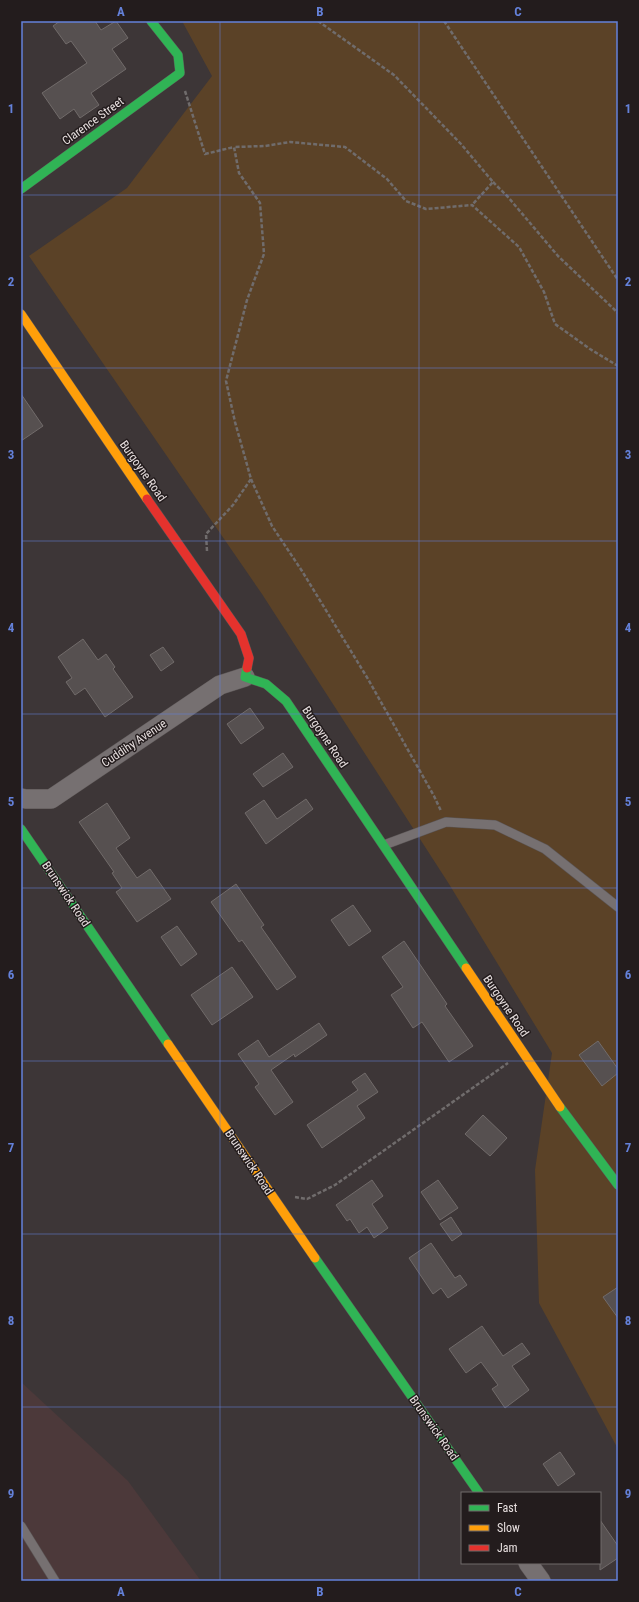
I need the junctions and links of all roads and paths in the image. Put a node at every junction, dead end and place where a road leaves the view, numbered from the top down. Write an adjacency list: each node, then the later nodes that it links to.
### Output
1 (151, 21): 4 (street)
2 (318, 21): 6 (path)
3 (444, 21): 9 (path)
4 (180, 73): 5 (path); 7 (street, Clarence Street)
5 (234, 147): 8 (path); 13 (path)
6 (493, 182): 8 (path); 10 (path)
7 (21, 189)
8 (472, 205): 12 (path)
9 (618, 280)
10 (618, 313)
11 (21, 314): 15 (street, Burgoyne Road)
12 (618, 366)
13 (251, 479): 14 (path); 17 (path)
14 (207, 557)
15 (245, 677): 16 (street, Cuddihy Avenue); 19 (street, Burgoyne Road)
16 (21, 798)
17 (446, 822): 19 (lane); 20 (lane)
18 (21, 829): 24 (street, Brunswick Road)
19 (384, 845): 22 (street, Burgoyne Road)
20 (618, 907)
21 (512, 1060): 23 (path)
22 (617, 1182)
23 (292, 1197)
24 (478, 1492)
25 (21, 1526): 27 (lane)
26 (529, 1564): 28 (street)
27 (55, 1581)
28 (541, 1581)

